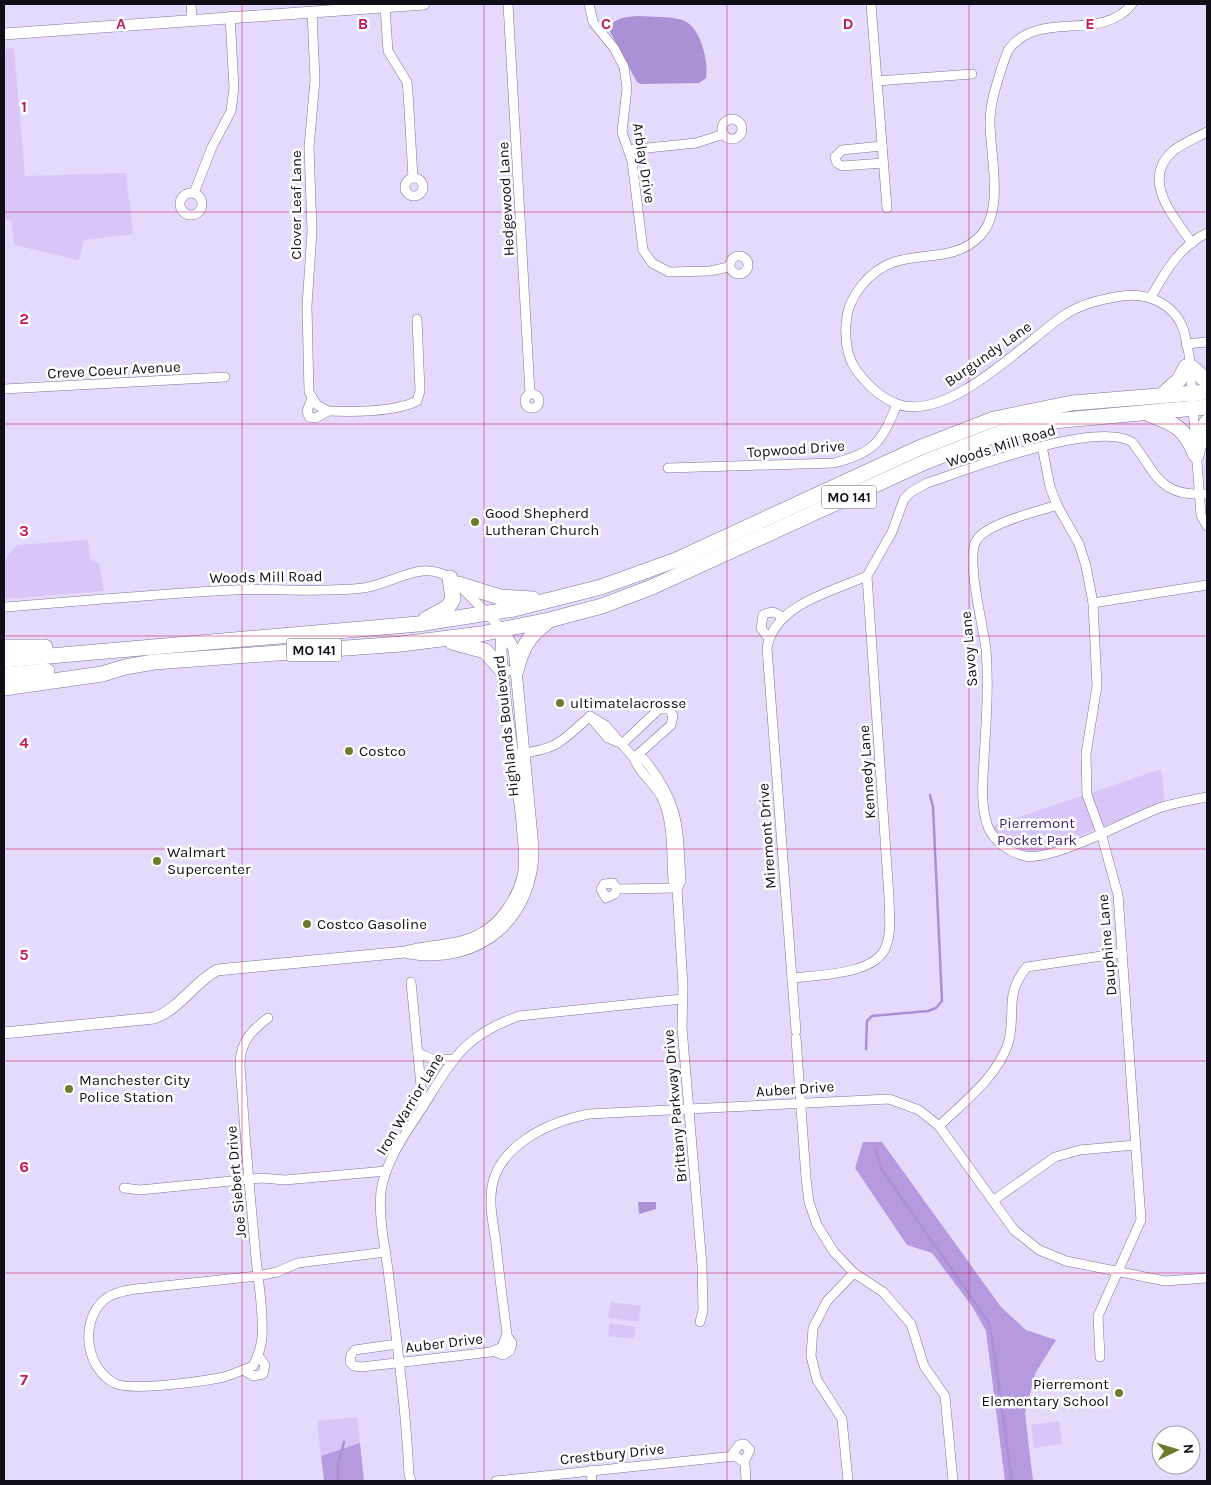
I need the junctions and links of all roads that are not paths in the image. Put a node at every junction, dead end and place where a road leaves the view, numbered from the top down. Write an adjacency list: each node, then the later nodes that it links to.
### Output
1 (191, 4): 10 (street)
2 (424, 4): 7 (street)
3 (508, 4): 33 (street, Hedgewood Lane)
4 (589, 4): 17 (street, Arblay Drive)
5 (871, 4): 13 (street)
6 (1132, 4): 37 (street, Burgundy Lane)
7 (385, 7): 8 (street); 19 (street)
8 (312, 12): 9 (street); 35 (street, Clover Leaf Lane)
9 (230, 16): 10 (street); 20 (street)
10 (192, 19): 11 (street)
11 (4, 34)
12 (972, 74): 13 (street)
13 (877, 81): 16 (street)
14 (1207, 132): 23 (street)
15 (724, 134): 17 (street)
16 (882, 146): 18 (street); 18 (street)
17 (628, 150): 24 (street, Arblay Drive)
18 (883, 163): 21 (street)
19 (413, 178)
20 (194, 193)
21 (887, 208)
22 (1207, 233): 23 (street)
23 (1192, 243): 25 (street)
24 (730, 267)
25 (1151, 297): 28 (street); 37 (street, Burgundy Lane)
26 (417, 319): 38 (street, Clover Leaf Lane)
27 (1207, 342): 28 (street)
28 (1186, 344): 29 (street)
29 (1188, 367): 31 (highway); 34 (highway); 36 (street)
30 (226, 377): 32 (street, Creve Coeur Avenue)
31 (1207, 381)
32 (4, 390)
33 (530, 393)
34 (1162, 396): 36 (highway, MO 141); 50 (highway, MO 141)
35 (312, 398): 38 (street); 38 (street, Clover Leaf Lane)
36 (1198, 399): 39 (highway, MO 141); 42 (street)
37 (897, 404): 43 (street, Topwood Drive)
38 (328, 412)
39 (1144, 412): 42 (highway); 56 (highway, MO 141)
40 (1207, 422): 42 (highway)
41 (1042, 446): 44 (street, Woods Mill Road); 45 (street, Dauphine Lane); 47 (street, Woods Mill Road)
42 (1196, 455): 44 (street)
43 (668, 468)
44 (1203, 494): 46 (street)
45 (1057, 505): 51 (street, Dauphine Lane); 72 (street, Savoy Lane)
46 (1207, 526)
47 (867, 576): 55 (street); 76 (street, Kennedy Lane)
48 (454, 581): 50 (highway); 52 (street, Woods Mill Road); 54 (street, Woods Mill Road); 57 (highway)
49 (1207, 585): 51 (street)
50 (552, 600): 53 (highway, MO 141)
51 (1093, 603): 72 (street, Dauphine Lane)
52 (4, 607)
53 (514, 609): 54 (highway, MO 141); 58 (highway)
54 (488, 614): 57 (highway, MO 141); 58 (street, Woods Mill Road)
55 (783, 618): 59 (street); 59 (street, Miremont Drive)
56 (549, 620): 58 (highway, MO 141); 65 (highway)
57 (418, 624): 62 (highway, MO 141)
58 (503, 630): 60 (highway, MO 141); 65 (street, Highlands Boulevard)
59 (769, 639): 76 (street, Miremont Drive)
60 (443, 640): 64 (highway, MO 141); 65 (highway)
61 (4, 647): 62 (highway)
62 (132, 649): 63 (highway, MO 141)
63 (4, 660)
64 (125, 667): 66 (highway, MO 141); 67 (highway)
65 (509, 671): 69 (street, Highlands Boulevard)
66 (4, 675)
67 (4, 688)
68 (622, 744): 69 (street, Brittany Parkway Drive); 70 (street, Brittany Parkway Drive); 70 (street)
69 (519, 754): 80 (street, Highlands Boulevard)
70 (634, 758): 73 (street, Brittany Parkway Drive)
71 (1207, 797): 72 (street)
72 (1101, 833): 75 (street, Dauphine Lane)
73 (677, 888): 74 (street); 78 (street, Brittany Parkway Drive)
74 (617, 889)
75 (1122, 953): 86 (street); 87 (street, Dauphine Lane)
76 (792, 978): 83 (street, Miremont Drive)
77 (411, 982): 81 (street)
78 (682, 998): 82 (street, Iron Warrior Lane); 85 (street, Brittany Parkway Drive)
79 (268, 1018): 89 (street, Joe Siebert Drive)
80 (4, 1033)
81 (418, 1053): 82 (street); 84 (street)
82 (452, 1059): 84 (street, Iron Warrior Lane)
83 (801, 1103): 85 (street, Auber Drive); 86 (street, Auber Drive); 93 (street, Miremont Drive)
84 (423, 1107): 88 (street, Iron Warrior Lane)
85 (690, 1110): 97 (street, Brittany Parkway Drive); 101 (street, Auber Drive)
86 (939, 1126): 91 (street, Auber Drive)
87 (1135, 1145): 91 (street); 94 (street, Dauphine Lane)
88 (386, 1171): 89 (street); 92 (street, Iron Warrior Lane)
89 (249, 1179): 90 (street); 95 (street, Joe Siebert Drive)
90 (124, 1188)
91 (994, 1200): 94 (street, Auber Drive)
92 (386, 1252): 95 (street); 98 (street, Iron Warrior Lane)
93 (854, 1273): 110 (street); 111 (street, Miremont Drive)
94 (1118, 1273): 96 (street, Auber Drive); 100 (street, Dauphine Lane)
95 (257, 1276): 99 (street, Joe Siebert Drive); 102 (street)
96 (1207, 1278)
97 (700, 1322)
98 (397, 1344): 101 (street, Iron Warrior Lane); 101 (street)
99 (258, 1355): 102 (street, Joe Siebert Drive); 102 (street, Joe Siebert Drive)
100 (1100, 1357)
101 (399, 1362): 106 (street, Iron Warrior Lane)
102 (243, 1370)
103 (733, 1456): 104 (street); 104 (street, Crestbury Drive); 105 (street, Crestbury Drive)
104 (744, 1462): 109 (street)
105 (591, 1470): 107 (street, Crestbury Drive); 108 (street)
106 (410, 1480)
107 (496, 1481)
108 (592, 1481)
109 (746, 1481)
110 (848, 1481)
111 (954, 1481)

